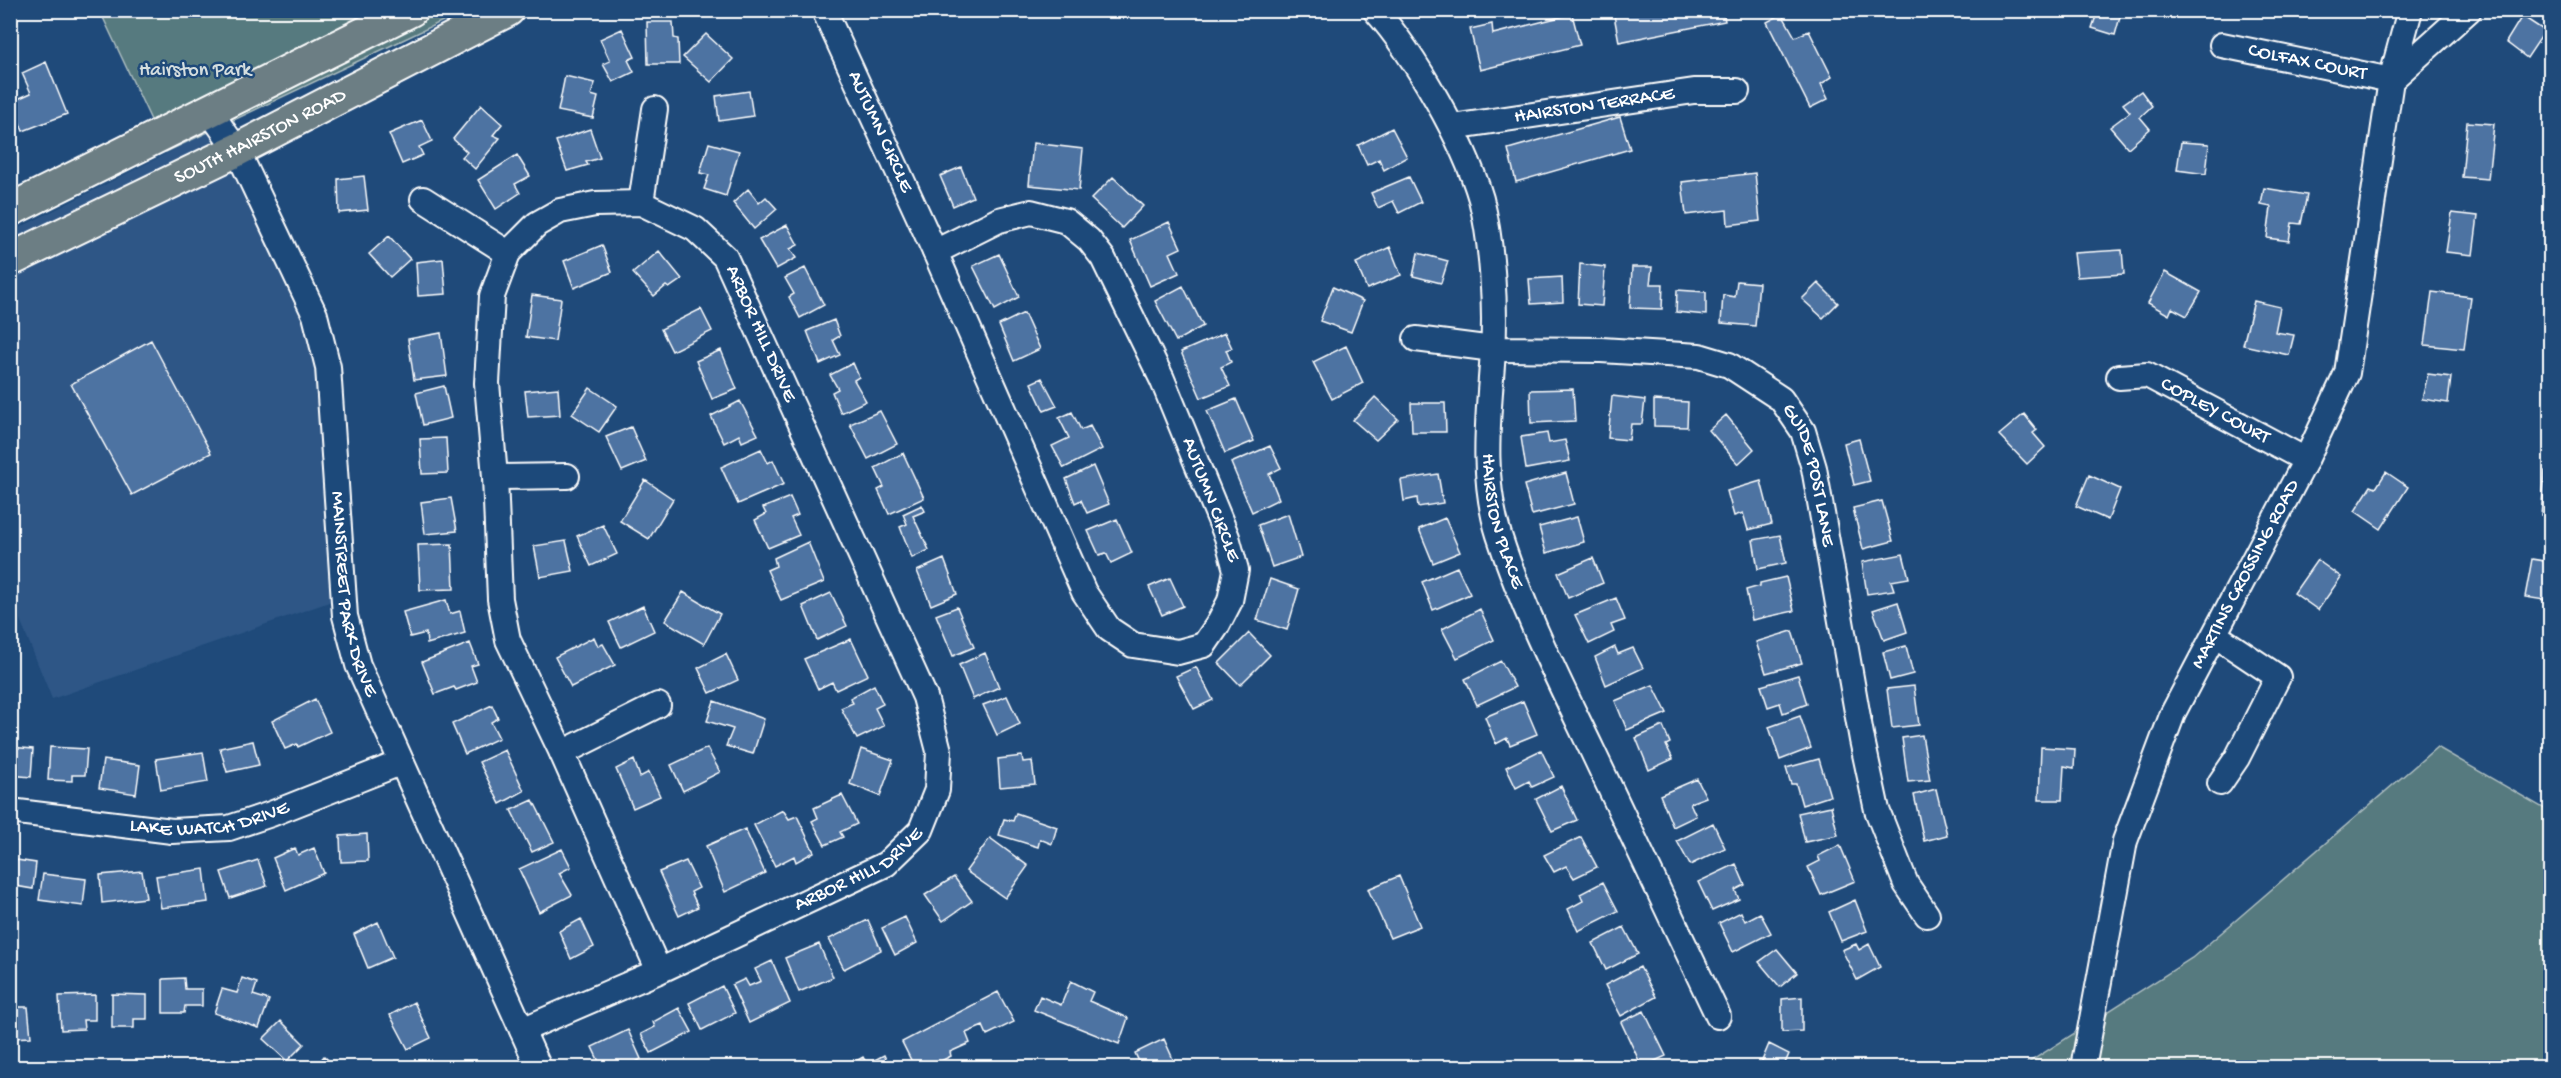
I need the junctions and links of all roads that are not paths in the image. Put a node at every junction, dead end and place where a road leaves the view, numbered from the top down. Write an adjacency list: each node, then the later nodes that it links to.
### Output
1 (411, 10): 11 (main road)
2 (508, 10): 13 (main road, SOUTH HAIRSTON ROAD)
3 (824, 10): 17 (street, AUTUMN CIRCLE)
4 (1375, 10): 12 (street, HAIRSTON PLACE)
5 (2410, 10): 8 (street, MARTINS CROSSING ROAD)
6 (2469, 10): 8 (street)
7 (2222, 45): 8 (street, COLFAX COURT)
8 (2391, 80): 23 (street, MARTINS CROSSING ROAD)
9 (1737, 91): 12 (street, HAIRSTON TERRACE)
10 (655, 109): 15 (street)
11 (210, 112): 13 (street, MAINSTREET PARK DRIVE); 16 (main road)
12 (1452, 127): 21 (street, HAIRSTON PLACE)
13 (237, 150): 19 (main road, SOUTH HAIRSTON ROAD); 29 (street, MAINSTREET PARK DRIVE)
14 (423, 200): 18 (street)
15 (641, 203): 18 (street, ARBOR HILL DRIVE); 33 (street, ARBOR HILL DRIVE)
16 (10, 210)
17 (934, 252): 17 (street, AUTUMN CIRCLE)
18 (508, 253): 25 (street, ARBOR HILL DRIVE)
19 (10, 260)
20 (1416, 339): 21 (street, GUIDE POST LANE)
21 (1493, 349): 32 (street, GUIDE POST LANE); 34 (street, HAIRSTON PLACE)
22 (2119, 377): 23 (street, COPLEY COURT)
23 (2306, 460): 26 (street, MARTINS CROSSING ROAD)
24 (567, 476): 25 (street)
25 (495, 477): 28 (street, ARBOR HILL DRIVE)
26 (2215, 634): 30 (street); 37 (street, MARTINS CROSSING ROAD)
27 (658, 705): 28 (street)
28 (562, 753): 33 (street, ARBOR HILL DRIVE)
29 (400, 763): 31 (street, LAKE WATCH DRIVE); 35 (street, MAINSTREET PARK DRIVE)
30 (2220, 783)
31 (10, 811)
32 (1927, 915)
33 (659, 971): 35 (street, ARBOR HILL DRIVE)
34 (1718, 1016)
35 (522, 1030): 36 (street, MAINSTREET PARK DRIVE)
36 (539, 1068)
37 (2083, 1068)

